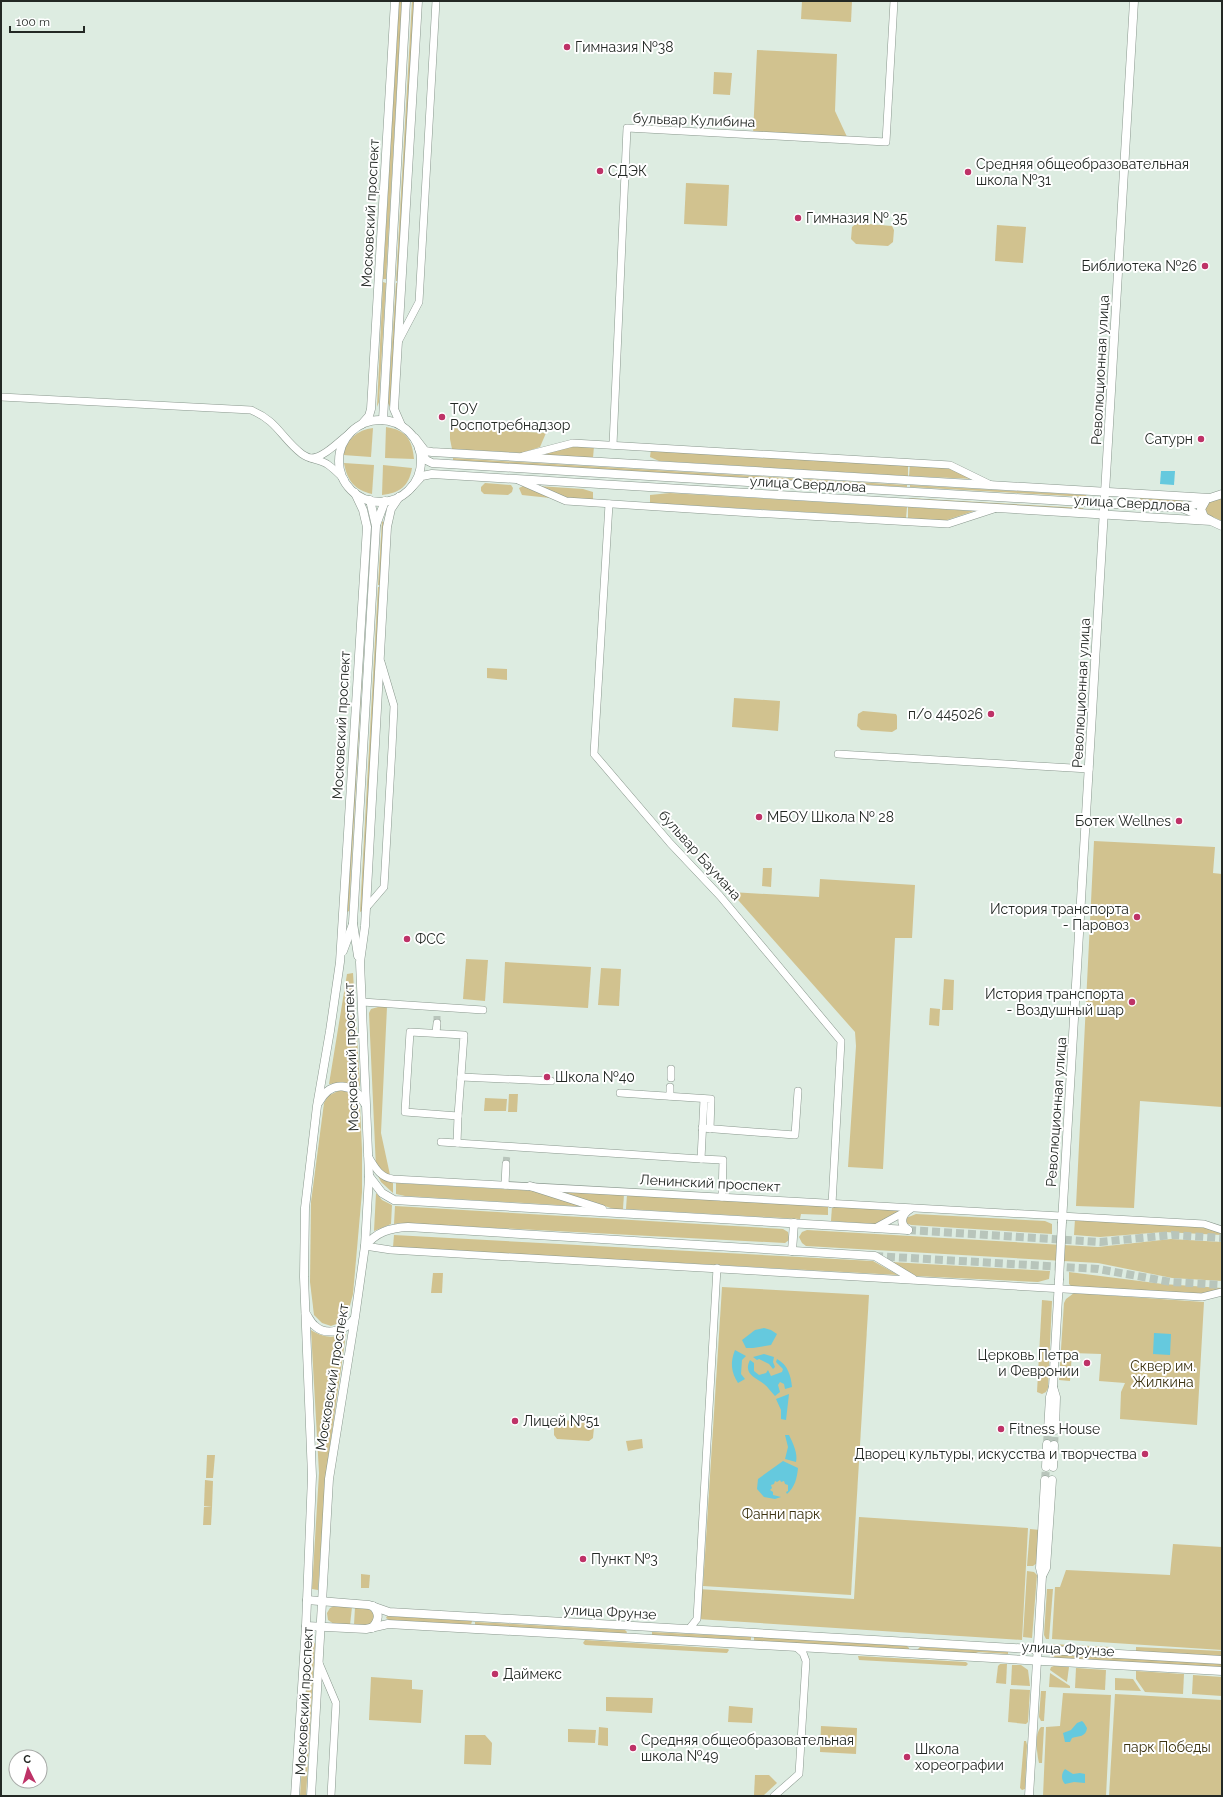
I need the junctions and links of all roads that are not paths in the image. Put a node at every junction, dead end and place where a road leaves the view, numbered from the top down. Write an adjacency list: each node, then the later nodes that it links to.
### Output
1 (395, 1): 10 (main road, Московский проспект)
2 (406, 1): 9 (main road, Московский проспект)
3 (418, 1): 7 (main road)
4 (436, 1): 7 (street)
5 (894, 1): 14 (street, бульвар Кулибина)
6 (1134, 1): 24 (main road, Революционная улица)
7 (398, 342): 11 (main road)
8 (1, 397): 17 (street)
9 (383, 420): 10 (main road); 11 (main road)
10 (362, 424): 12 (main road)
11 (401, 425): 13 (main road)
12 (351, 432): 17 (street); 20 (main road)
13 (415, 438): 15 (main road); 16 (main road, улица Свердлова)
14 (613, 445): 16 (street); 22 (street)
15 (419, 448): 18 (main road); 19 (main road)
16 (522, 457): 22 (main road, улица Свердлова)
17 (309, 458): 20 (street)
18 (432, 463): 19 (main road); 31 (main road, улица Свердлова)
19 (418, 477): 23 (main road)
20 (344, 479): 25 (main road)
21 (518, 480): 23 (main road, улица Свердлова); 32 (street); 33 (main road, улица Свердлова)
22 (991, 485): 24 (main road, улица Свердлова)
23 (409, 490): 27 (main road)
24 (1105, 492): 29 (main road, улица Свердлова); 31 (main road, Революционная улица)
25 (355, 493): 28 (main road); 44 (main road, Московский проспект)
26 (1222, 494): 29 (main road, улица Свердлова)
27 (399, 497): 30 (main road); 39 (main road, Московский проспект)
28 (370, 500): 30 (main road); 37 (main road, Московский проспект)
29 (1207, 500): 34 (main road, улица Свердлова); 36 (main road, улица Свердлова)
30 (385, 501): 37 (main road, Московский проспект)
31 (1105, 503): 34 (main road, улица Свердлова); 35 (main road, Революционная улица)
32 (609, 504): 33 (street); 71 (street, бульвар Баумана)
33 (996, 508): 35 (main road, улица Свердлова)
34 (1182, 508): 36 (main road, улица Свердлова)
35 (1104, 514): 36 (main road, улица Свердлова); 41 (main road, Революционная улица)
36 (1208, 519): 38 (main road, улица Свердлова)
37 (376, 526): 43 (main road, Московский проспект)
38 (1222, 526)
39 (380, 660): 42 (main road, Московский проспект); 42 (street)
40 (838, 754): 41 (street)
41 (1089, 769): 74 (main road, Революционная улица)
42 (366, 908): 45 (main road, Московский проспект)
43 (353, 923): 44 (main road, Московский проспект); 45 (main road, Московский проспект)
44 (341, 959): 45 (main road); 58 (main road, Московский проспект)
45 (359, 959): 46 (main road, Московский проспект)
46 (362, 1002): 47 (street); 59 (main road, Московский проспект)
47 (483, 1010)
48 (437, 1023): 49 (street)
49 (436, 1033): 51 (street); 60 (street)
50 (671, 1069): 52 (street)
51 (461, 1077): 53 (street); 60 (street)
52 (671, 1078)
53 (551, 1081)
54 (670, 1087): 57 (street)
55 (798, 1091): 61 (street)
56 (620, 1093): 57 (street)
57 (670, 1096): 61 (street)
58 (317, 1106): 59 (main road); 84 (main road, Московский проспект)
59 (367, 1106): 64 (main road, Московский проспект)
60 (458, 1116): 63 (street)
61 (706, 1128): 65 (street)
62 (441, 1142): 63 (street)
63 (457, 1143): 65 (street)
64 (368, 1156): 67 (main road, Московский проспект); 68 (street, Ленинский проспект)
65 (701, 1159): 70 (street)
66 (506, 1164): 68 (street)
67 (368, 1176): 73 (main road); 78 (main road, Московский проспект)
68 (506, 1185): 69 (street, Ленинский проспект)
69 (530, 1186): 70 (street, Ленинский проспект); 73 (main road)
70 (722, 1197): 71 (street, Ленинский проспект)
71 (832, 1204): 72 (street, Ленинский проспект)
72 (910, 1209): 74 (street, Ленинский проспект); 76 (street); 76 (main road)
73 (614, 1213): 75 (main road)
74 (1062, 1219): 77 (street, Ленинский проспект); 82 (main road, Революционная улица, bridge)
75 (794, 1223): 76 (main road); 79 (main road)
76 (875, 1228)
77 (1222, 1230)
78 (365, 1246): 79 (main road); 80 (street); 85 (main road, Московский проспект)
79 (792, 1251): 81 (main road)
80 (717, 1268): 81 (street); 94 (street)
81 (912, 1279): 82 (street)
82 (1058, 1284): 83 (street); 86 (main road, Революционная улица)
83 (1222, 1292)
84 (305, 1313): 85 (main road); 90 (main road, Московский проспект)
85 (355, 1317): 91 (main road, Московский проспект)
86 (1051, 1430)
87 (1050, 1444): 88 (main road)
88 (1049, 1467)
89 (1048, 1480): 108 (main road)
90 (307, 1600): 91 (main road, улица Фрунзе); 96 (main road, Московский проспект)
91 (323, 1601): 92 (main road, улица Фрунзе); 98 (main road, Московский проспект)
92 (373, 1606): 93 (main road, улица Фрунзе); 100 (main road)
93 (389, 1612): 95 (main road); 97 (main road, улица Фрунзе)
94 (697, 1620): 101 (street); 102 (street)
95 (388, 1624): 100 (main road, улица Фрунзе); 103 (main road, улица Фрунзе)
96 (306, 1626): 98 (main road, улица Фрунзе); 115 (main road, Московский проспект)
97 (628, 1626): 99 (main road, улица Фрунзе); 103 (main road)
98 (321, 1627): 100 (main road, улица Фрунзе); 112 (main road, Московский проспект)
99 (654, 1627): 101 (main road, улица Фрунзе); 104 (main road)
100 (372, 1628)
101 (689, 1629): 102 (main road, улица Фрунзе)
102 (702, 1630): 105 (main road, улица Фрунзе)
103 (627, 1637): 104 (main road, улица Фрунзе)
104 (653, 1638): 106 (main road, улица Фрунзе)
105 (914, 1642): 108 (main road, улица Фрунзе); 109 (main road)
106 (796, 1647): 107 (main road, улица Фрунзе); 113 (street)
107 (820, 1648): 109 (main road, улица Фрунзе); 113 (street)
108 (1038, 1649): 110 (main road, улица Фрунзе); 111 (main road)
109 (913, 1653): 111 (main road, улица Фрунзе)
110 (1222, 1660)
111 (1037, 1661): 114 (main road, улица Фрунзе); 119 (main road)
112 (319, 1663): 116 (main road, Московский проспект); 117 (street)
113 (806, 1668): 118 (street)
114 (1222, 1671)
115 (295, 1796)
116 (311, 1796)
117 (332, 1796)
118 (774, 1796)
119 (1029, 1796)

